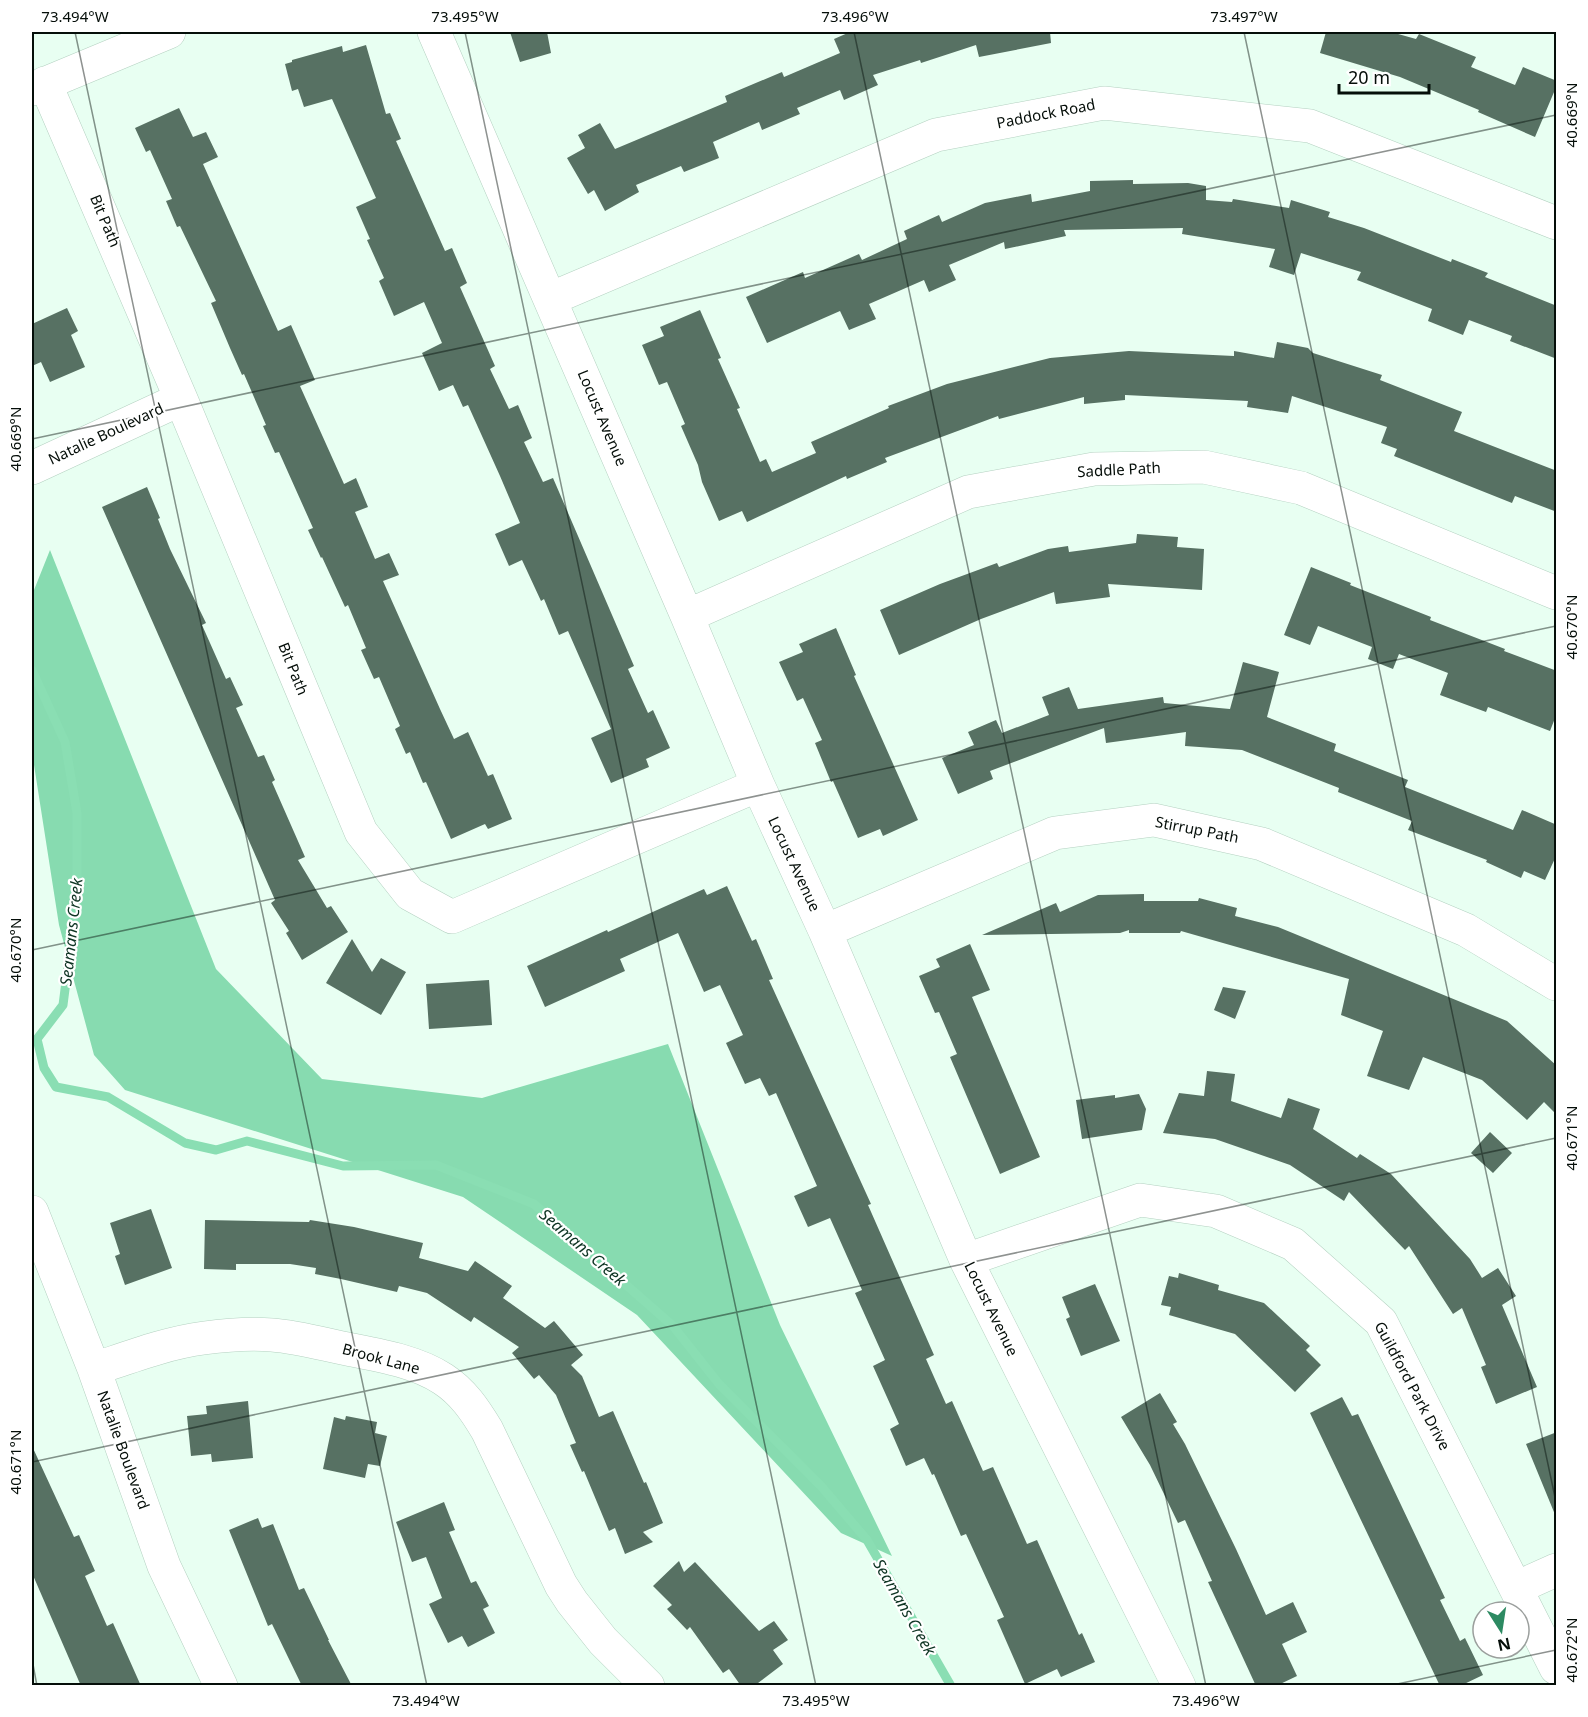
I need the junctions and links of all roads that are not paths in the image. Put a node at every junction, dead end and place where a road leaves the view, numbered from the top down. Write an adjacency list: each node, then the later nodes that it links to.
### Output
1 (170, 32): 3 (street)
2 (434, 32): 5 (street, Locust Avenue)
3 (38, 86): 6 (street, Bit Path)
4 (1557, 223): 5 (street, Paddock Road)
5 (550, 299): 9 (street, Locust Avenue)
6 (181, 399): 7 (street, Natalie Boulevard); 10 (street, Bit Path)
7 (32, 468)
8 (1557, 593): 9 (street, Saddle Path)
9 (687, 616): 10 (street, Locust Avenue)
10 (758, 785): 11 (street, Locust Avenue)
11 (825, 931): 12 (street, Stirrup Path); 14 (street, Locust Avenue)
12 (1557, 984)
13 (32, 1212): 15 (street, Natalie Boulevard)
14 (966, 1260): 17 (street, Guildford Park Drive); 21 (street, Locust Avenue)
15 (94, 1369): 19 (street, Natalie Boulevard); 20 (street, Brook Lane)
16 (1557, 1570): 17 (street)
17 (1516, 1588): 18 (street, Guildford Park Drive)
18 (1557, 1668)
19 (221, 1686)
20 (648, 1686)
21 (1179, 1686)

